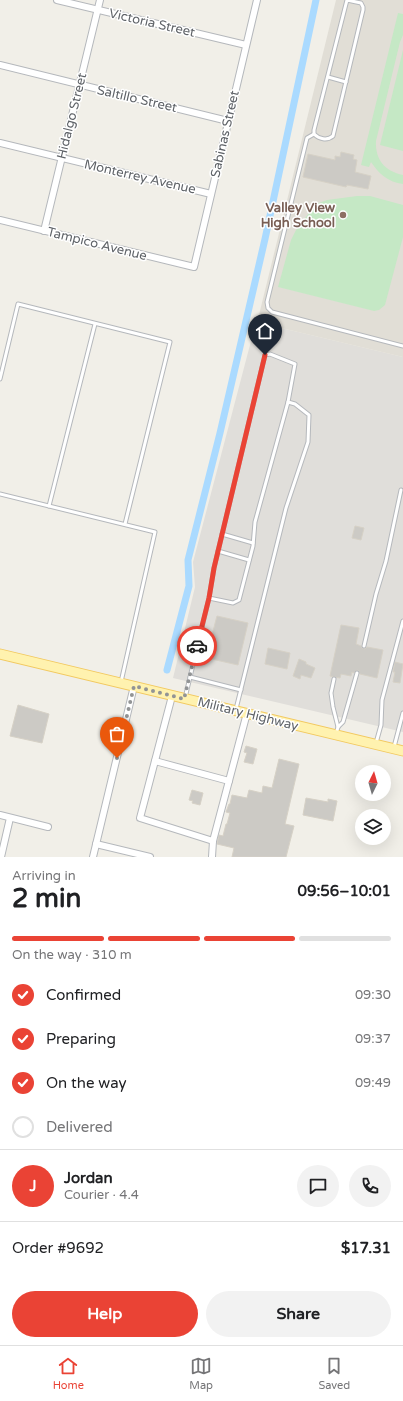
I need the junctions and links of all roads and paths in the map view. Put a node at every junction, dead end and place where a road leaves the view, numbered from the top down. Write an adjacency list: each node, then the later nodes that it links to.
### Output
1 (58, 0): 4 (street, Victoria Street)
2 (100, 0): 4 (street, Hidalgo Street)
3 (257, 0): 5 (street, Sabinas Street)
4 (98, 10): 5 (street, Victoria Street); 9 (street, Hidalgo Street)
5 (246, 45): 10 (street, Sabinas Street)
6 (0, 65): 9 (street, Saltillo Street)
7 (328, 77): 8 (lane); 8 (lane); 11 (lane)
8 (346, 82): 11 (lane)
9 (80, 85): 10 (street, Saltillo Street); 13 (street, Hidalgo Street)
10 (228, 121): 14 (street, Sabinas Street)
11 (314, 134): 19 (lane)
12 (0, 143): 13 (street, Monterrey Avenue)
13 (62, 158): 14 (street, Monterrey Avenue); 16 (street, Hidalgo Street)
14 (211, 194): 17 (street, Sabinas Street)
15 (0, 220): 16 (street, Tampico Avenue)
16 (44, 231): 17 (street, Tampico Avenue)
17 (194, 268)
18 (95, 324): 20 (lane); 24 (lane); 25 (lane)
19 (403, 346)
20 (0, 379)
21 (288, 402): 26 (lane); 27 (lane); 39 (lane)
22 (400, 490): 32 (lane)
23 (0, 494): 24 (lane)
24 (49, 506): 25 (lane)
25 (125, 524): 37 (lane)
26 (222, 534): 27 (lane); 28 (lane)
27 (253, 543): 29 (lane)
28 (218, 551): 29 (lane); 30 (lane)
29 (249, 560): 30 (lane)
30 (209, 598): 35 (lane)
31 (403, 621): 46 (lane)
32 (364, 646)
33 (0, 654): 37 (main road, Military Highway)
34 (357, 673): 45 (lane)
35 (190, 677): 39 (lane); 41 (lane)
36 (334, 679): 45 (lane)
37 (120, 683): 38 (main road, Military Highway)
38 (134, 686): 40 (main road, Military Highway); 54 (street)
39 (241, 690): 42 (lane)
40 (172, 696): 41 (main road, Military Highway); 48 (street)
41 (184, 699): 42 (main road, Military Highway)
42 (236, 711): 43 (main road, Military Highway)
43 (247, 713): 45 (main road, Military Highway); 49 (street)
44 (403, 713): 47 (lane)
45 (337, 731): 46 (main road, Military Highway)
46 (376, 745): 47 (main road, Military Highway)
47 (398, 750)
48 (155, 760): 49 (street); 53 (street)
49 (228, 781): 53 (street)
50 (0, 815): 51 (street)
51 (10, 818): 52 (street); 55 (street)
52 (48, 827)
53 (213, 841): 58 (street)
54 (96, 844): 56 (street); 57 (street)
55 (1, 857)
56 (93, 857)
57 (150, 857)
58 (212, 857)

